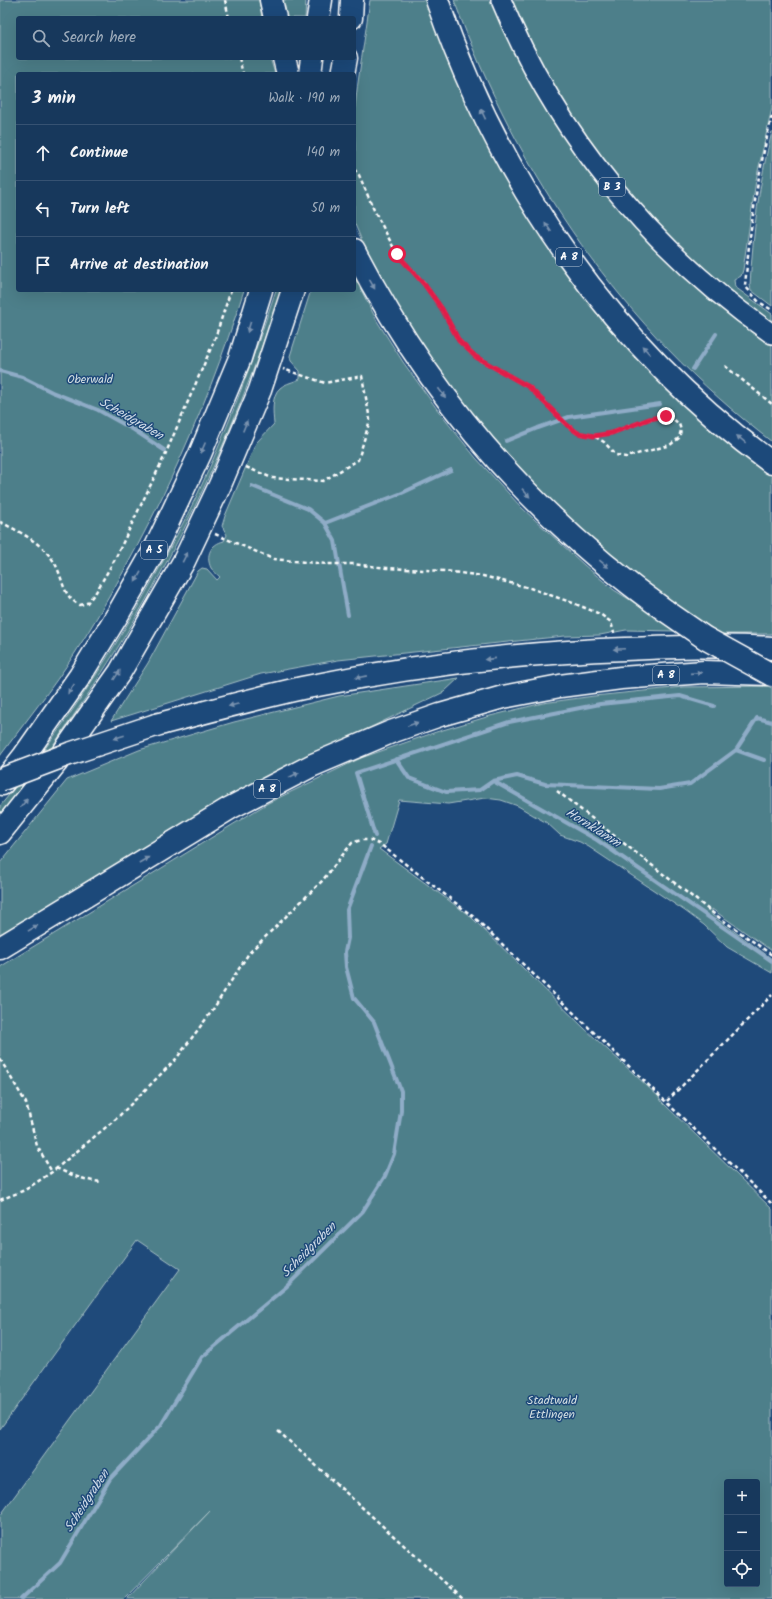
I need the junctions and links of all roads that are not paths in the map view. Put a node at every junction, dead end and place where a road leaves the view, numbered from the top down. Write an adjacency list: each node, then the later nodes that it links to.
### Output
1 (271, 0): 6 (highway)
2 (321, 0): 7 (highway)
3 (352, 0): 8 (highway)
4 (437, 0): 19 (highway, A 8, one-way to 4)
5 (501, 0): 18 (main road, B 3)
6 (275, 16)
7 (318, 16)
8 (351, 16)
9 (284, 60): 12 (highway)
10 (312, 60): 13 (highway)
11 (346, 60): 14 (highway)
12 (288, 72)
13 (310, 72)
14 (343, 72)
15 (356, 254): 21 (highway, A 8, one-way to 21, bridge)
16 (260, 292): 23 (highway, A 5, one-way to 23)
17 (292, 292): 24 (highway, A 5, one-way to 17)
18 (772, 334)
19 (772, 463)
20 (772, 648): 22 (highway, one-way to 22, bridge)
21 (772, 675): 25 (highway, A 8, one-way to 21)
22 (0, 780)
23 (0, 786)
24 (0, 833)
25 (0, 948)

